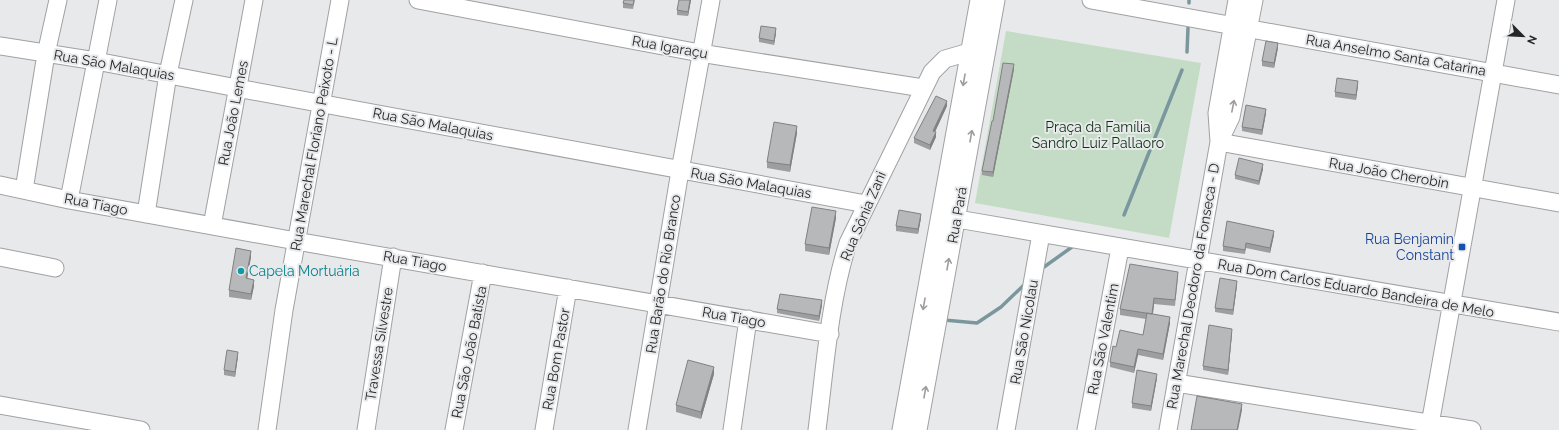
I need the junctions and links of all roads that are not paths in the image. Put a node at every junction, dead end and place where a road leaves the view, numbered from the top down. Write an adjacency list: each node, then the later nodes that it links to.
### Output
1 (58, 0): 18 (street)
2 (108, 0): 19 (street)
3 (184, 0): 21 (street)
4 (254, 0): 23 (street, Rua João Lemes)
5 (340, 0): 25 (street, Rua Marechal Floriano Peixoto - L)
6 (418, 0): 16 (street, Rua Igaraçu)
7 (710, 0): 16 (street, Rua Barão do Rio Branco)
8 (979, 0): 17 (street, Rua Pará)
9 (996, 0): 17 (street, Rua Pará)
10 (1091, 0): 14 (street, Rua Anselmo Santa Catarina)
11 (1237, 0): 14 (street, Rua Marechal Deodoro da Fonseca - D)
12 (1254, 0): 14 (street, Rua Marechal Deodoro da Fonseca - D)
13 (1506, 0): 20 (street)
14 (1240, 27): 20 (street, Rua Anselmo Santa Catarina); 26 (street, Rua Marechal Deodoro da Fonseca - D)
15 (0, 46): 18 (street, Rua São Malaquias)
16 (700, 53): 24 (street, Rua Igaraçu); 27 (street, Rua Barão do Rio Branco)
17 (978, 53): 24 (street, Rua Sônia Zani); 35 (street, Rua Pará)
18 (46, 54): 19 (street, Rua São Malaquias); 30 (street)
19 (96, 61): 21 (street, Rua São Malaquias); 31 (street)
20 (1493, 73): 22 (street, Rua Anselmo Santa Catarina); 29 (street)
21 (168, 74): 23 (street, Rua São Malaquias); 34 (street)
22 (1559, 85)
23 (237, 88): 25 (street, Rua São Malaquias); 36 (street, Rua João Lemes)
24 (923, 88): 33 (street, Rua Sônia Zani)
25 (320, 103): 27 (street, Rua São Malaquias); 38 (street, Rua Marechal Floriano Peixoto - L)
26 (1219, 142): 29 (street, Rua João Cherobin); 42 (street, Rua Marechal Deodoro da Fonseca - D)
27 (680, 171): 33 (street, Rua São Malaquias); 46 (street, Rua Barão do Rio Branco)
28 (0, 185): 30 (street, Rua Tiago)
29 (1472, 188): 32 (street, Rua João Cherobin); 47 (street)
30 (24, 190): 31 (street, Rua Tiago)
31 (69, 200): 34 (street, Rua Tiago)
32 (1559, 203)
33 (866, 204): 50 (street, Rua Sônia Zani)
34 (146, 214): 36 (street, Rua Tiago)
35 (948, 217): 37 (street, Rua Dom Carlos Eduardo Bandeira de Melo); 62 (street, Rua Pará, one-way to 62); 63 (street, Rua Pará, one-way to 35)
36 (212, 226): 38 (street, Rua Tiago)
37 (1041, 234): 39 (street, Rua Dom Carlos Eduardo Bandeira de Melo); 64 (street, Rua São Nicolau)
38 (296, 241): 40 (street, Rua Tiago); 55 (street, Rua Marechal Floriano Peixoto - L)
39 (1120, 248): 42 (street, Rua Dom Carlos Eduardo Bandeira de Melo); 65 (street, Rua São Valentim)
40 (393, 257): 44 (street, Rua Tiago); 56 (street, Travessa Silvestre)
41 (0, 258): 43 (street)
42 (1198, 261): 47 (street, Rua Dom Carlos Eduardo Bandeira de Melo); 51 (street, Rua Marechal Deodoro da Fonseca - D)
43 (55, 268)
44 (483, 273): 45 (street, Rua Tiago); 57 (street, Rua São João Batista)
45 (568, 288): 46 (street, Rua Tiago); 58 (street, Rua Bom Pastor)
46 (658, 304): 48 (street, Rua Tiago); 59 (street, Rua Barão do Rio Branco)
47 (1452, 304): 49 (street, Rua Dom Carlos Eduardo Bandeira de Melo); 53 (street)
48 (748, 319): 50 (street, Rua Tiago); 60 (street)
49 (1559, 322)
50 (830, 334): 61 (street, Rua Sônia Zani)
51 (1176, 383): 53 (street); 66 (street, Rua Marechal Deodoro da Fonseca - D)
52 (0, 405): 54 (street)
53 (1430, 427): 67 (street)
54 (141, 430)
55 (267, 430)
56 (366, 430)
57 (454, 430)
58 (544, 430)
59 (637, 430)
60 (732, 430)
61 (817, 430)
62 (901, 430)
63 (918, 430)
64 (1006, 430)
65 (1086, 430)
66 (1168, 430)
67 (1472, 430)

